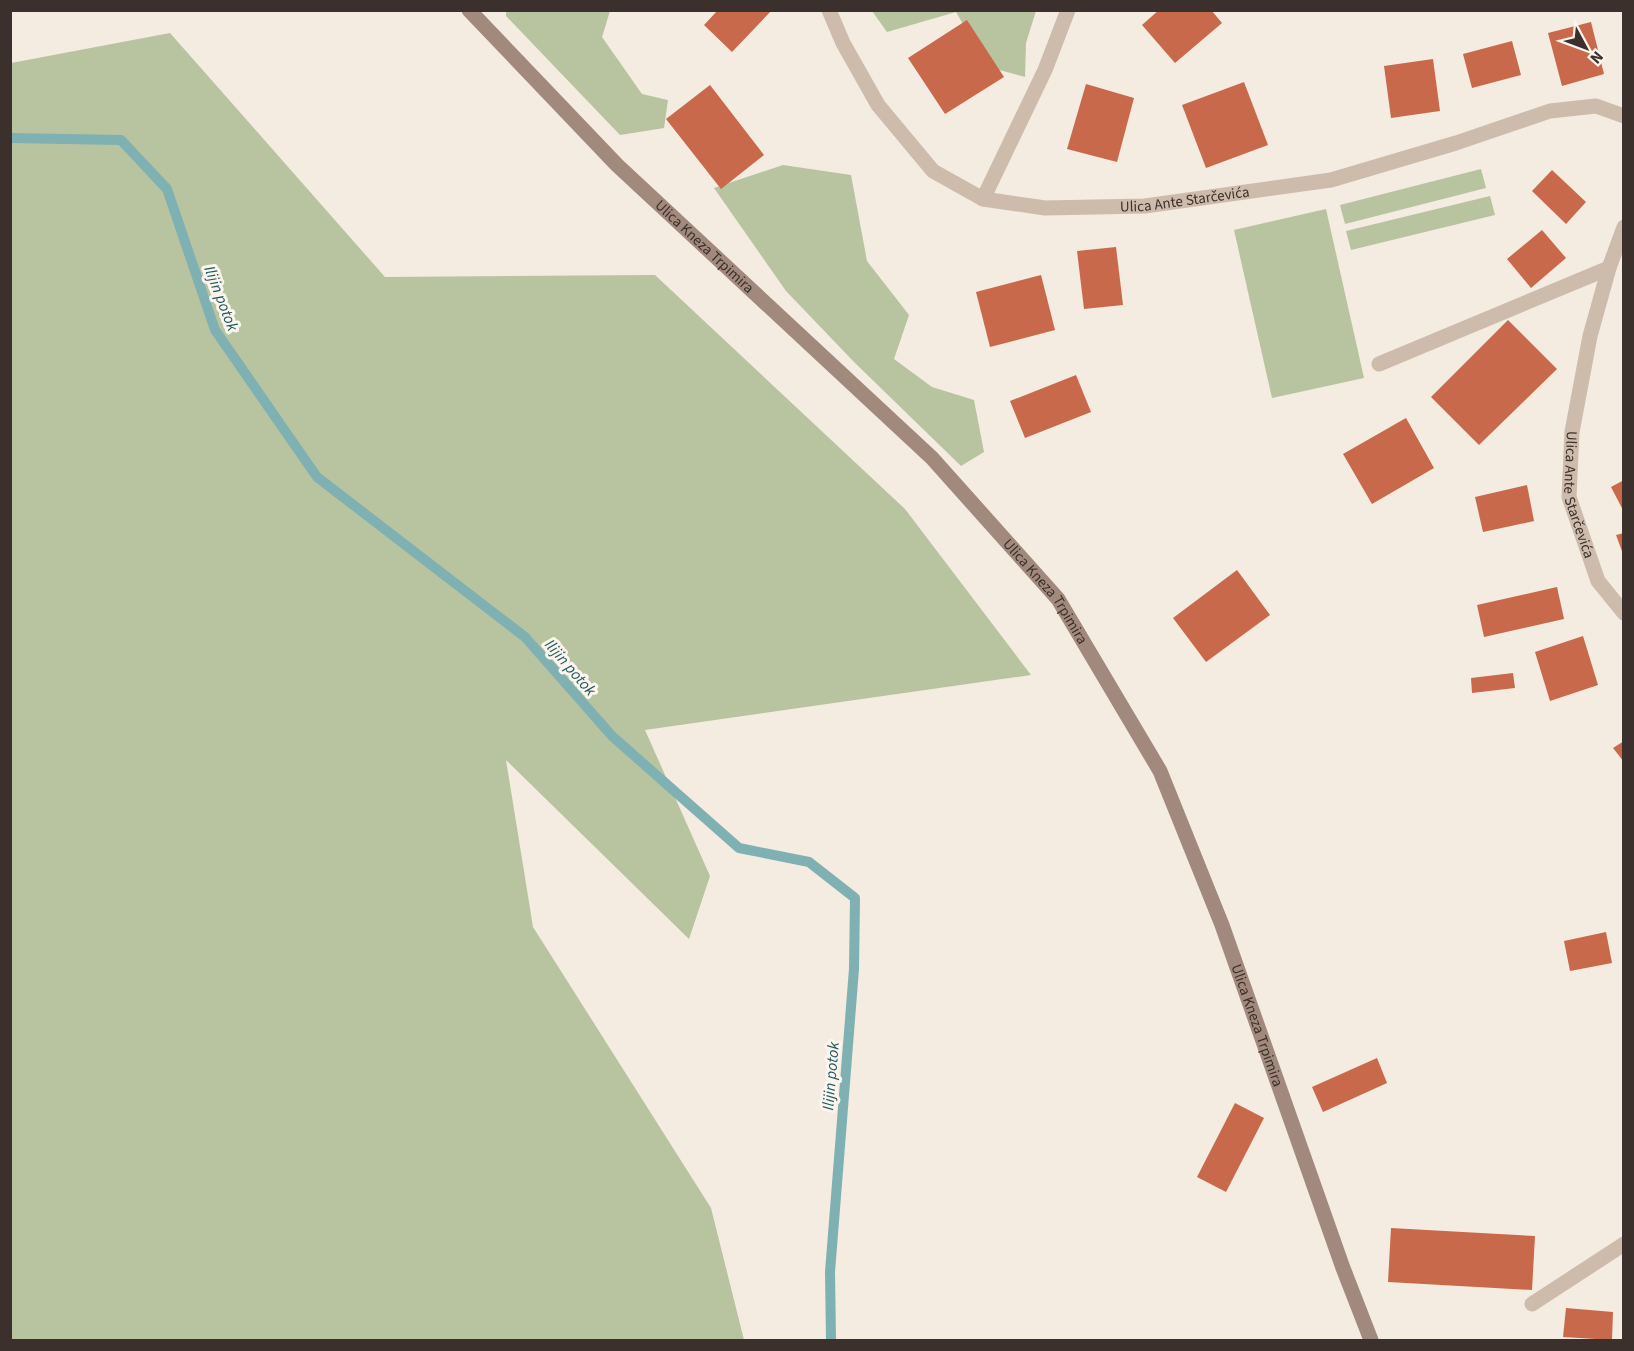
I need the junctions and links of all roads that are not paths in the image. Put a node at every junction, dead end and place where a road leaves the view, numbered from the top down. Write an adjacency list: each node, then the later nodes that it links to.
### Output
1 (469, 10): 12 (main road, Ulica Kneza Trpimira)
2 (829, 10): 5 (street, Ulica Ante Starčevića)
3 (1068, 10): 5 (street)
4 (1623, 116): 5 (street, Ulica Ante Starčevića)
5 (983, 199)
6 (1623, 227): 7 (street, Ulica Ante Starčevića)
7 (1609, 268): 8 (street); 9 (street, Ulica Ante Starčevića)
8 (1379, 364)
9 (1623, 613)
10 (1623, 1245): 11 (street)
11 (1532, 1304)
12 (1371, 1341)

